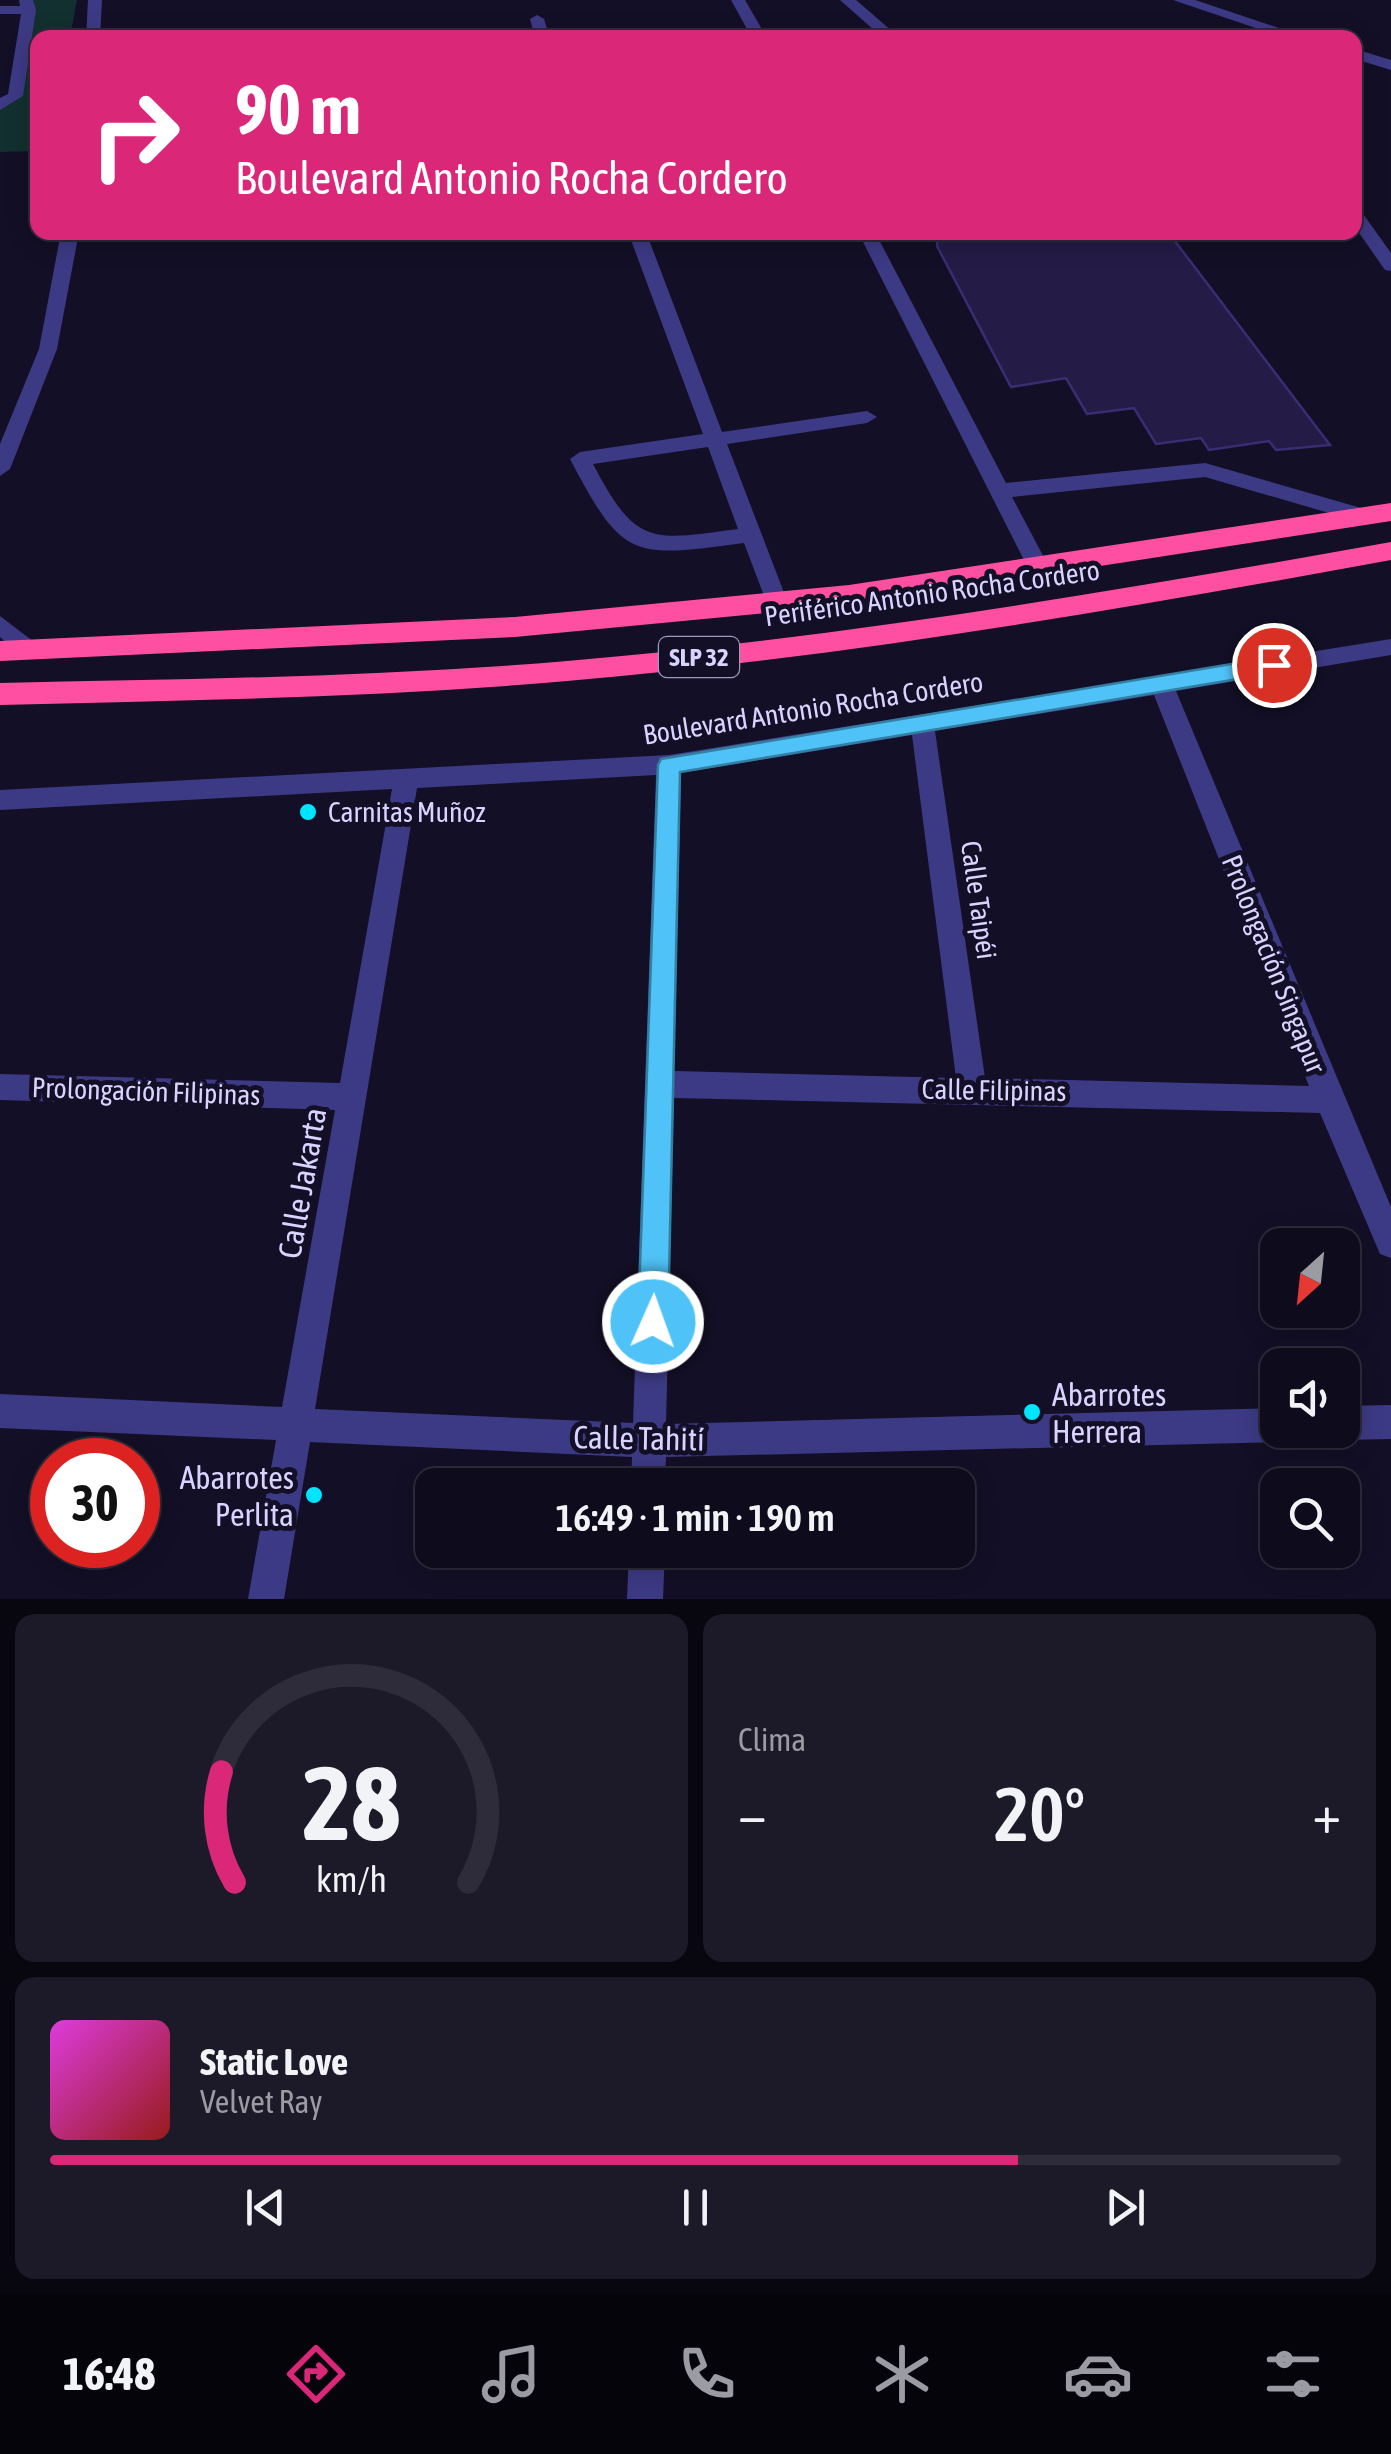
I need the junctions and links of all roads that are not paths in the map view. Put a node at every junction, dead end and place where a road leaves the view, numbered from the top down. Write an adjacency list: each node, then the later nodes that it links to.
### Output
1 (94, 0): 8 (street)
2 (738, 0): 10 (street)
3 (846, 0): 11 (street)
4 (1180, 0): 12 (street)
5 (28, 5): 6 (street); 15 (street)
6 (0, 10)
7 (537, 18): 9 (street)
8 (93, 30)
9 (541, 30)
10 (755, 30)
11 (884, 30)
12 (1276, 30)
13 (1362, 56): 14 (street)
14 (1391, 66)
15 (0, 105)
16 (1362, 226): 20 (street)
17 (68, 240): 23 (street)
18 (640, 240): 22 (street)
19 (870, 240): 24 (street)
20 (1391, 266)
21 (867, 417): 22 (street)
22 (716, 441): 26 (street); 26 (street)
23 (0, 469)
24 (1000, 491): 25 (street); 28 (street)
25 (1379, 515): 28 (highway, Periférico Antonio Rocha Cordero / SLP 32)
26 (750, 535): 29 (street)
27 (1391, 551): 35 (highway, Periférico Antonio Rocha Cordero / SLP 32)
28 (1038, 567): 29 (highway, Periférico Antonio Rocha Cordero / SLP 32)
29 (777, 602): 31 (highway, Periférico Antonio Rocha Cordero / SLP 32)
30 (0, 624): 31 (street)
31 (30, 650): 33 (highway, Periférico Antonio Rocha Cordero / SLP 32)
32 (1390, 650): 34 (street, Boulevard Antonio Rocha Cordero)
33 (0, 651)
34 (1161, 683): 36 (street, Boulevard Antonio Rocha Cordero); 44 (street, Prolongación Singapur)
35 (0, 694)
36 (922, 720): 37 (street, Boulevard Antonio Rocha Cordero); 42 (street, Calle Taipéi)
37 (669, 765): 38 (street, Boulevard Antonio Rocha Cordero); 40 (street)
38 (406, 779): 39 (street, Boulevard Antonio Rocha Cordero); 43 (street, Calle Jakarta)
39 (0, 800)
40 (660, 1084): 42 (street, Calle Filipinas); 51 (street)
41 (0, 1088): 43 (street, Prolongación Filipinas)
42 (972, 1089): 44 (street, Calle Filipinas)
43 (352, 1097): 49 (street, Calle Jakarta)
44 (1329, 1100): 45 (street, Prolongación Singapur)
45 (1391, 1243)
46 (0, 1411): 49 (street, Calle Tahití)
47 (1391, 1422): 48 (street)
48 (1360, 1423)
49 (296, 1425): 51 (street, Calle Tahití); 54 (street, Calle Jakarta)
50 (1260, 1425): 51 (street, Calle Tahití)
51 (650, 1441): 52 (street)
52 (649, 1468)
53 (646, 1568): 55 (street)
54 (266, 1599)
55 (645, 1599)

